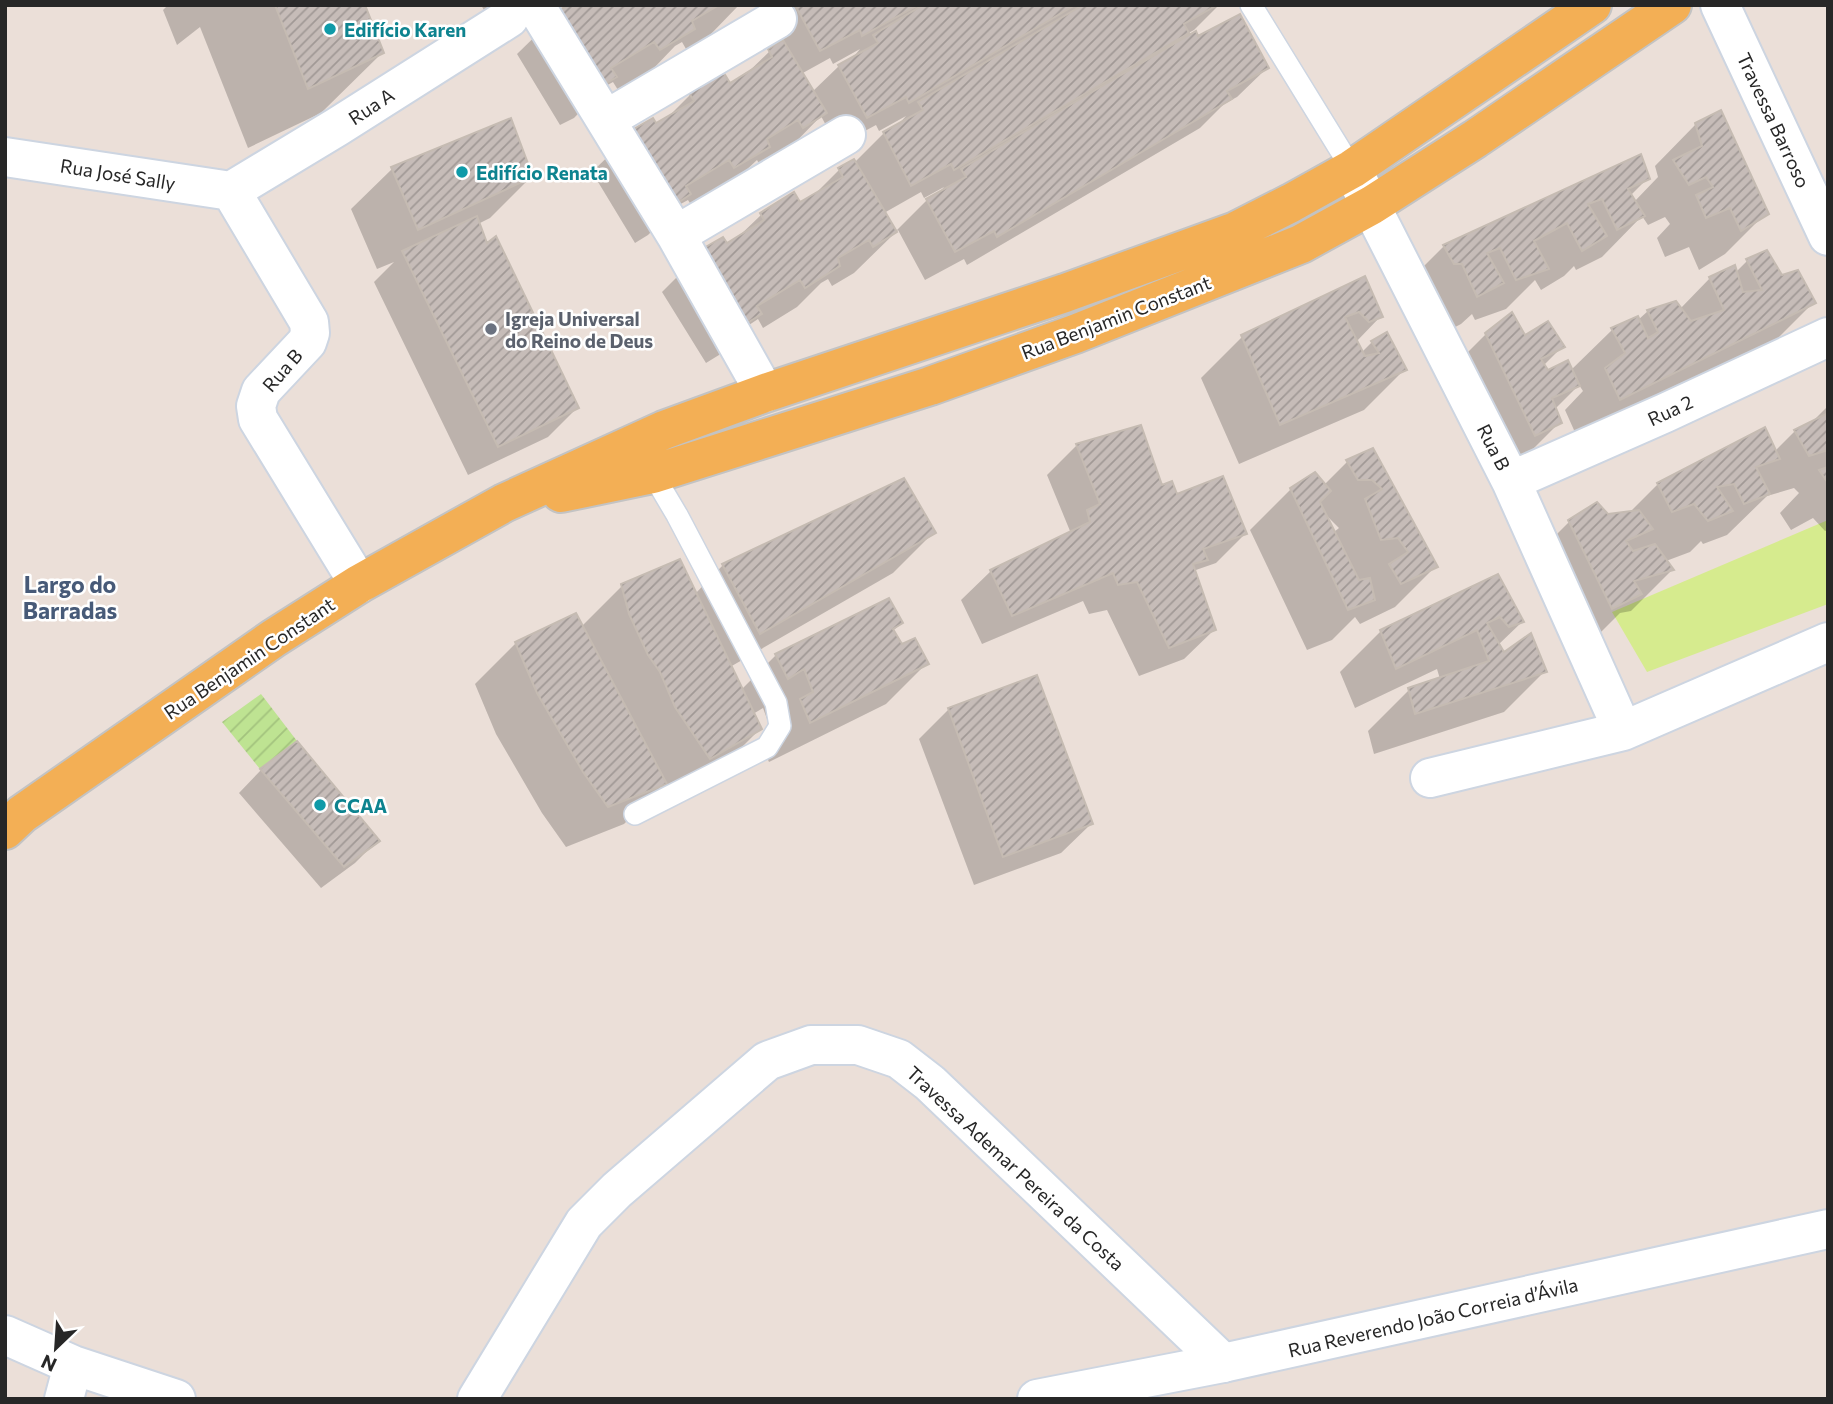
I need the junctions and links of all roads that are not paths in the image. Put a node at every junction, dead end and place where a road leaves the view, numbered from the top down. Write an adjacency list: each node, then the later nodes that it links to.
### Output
1 (1251, 5): 10 (lane)
2 (1592, 5): 10 (main road, Rua Benjamin Constant)
3 (1672, 5): 12 (main road, Rua Benjamin Constant)
4 (1720, 5): 14 (street, Travessa Barroso)
5 (522, 12): 7 (street); 11 (street, Rua A)
6 (777, 19): 7 (street)
7 (607, 119): 13 (street)
8 (846, 135): 13 (street)
9 (5, 157): 11 (street, Rua José Sally)
10 (1352, 169): 12 (street, Rua B); 16 (main road, Rua Benjamin Constant)
11 (231, 191): 19 (street, Rua B)
12 (1372, 205): 17 (main road, Rua Benjamin Constant); 18 (street, Rua B)
13 (676, 235): 16 (street)
14 (1828, 236)
15 (1828, 337): 18 (street, Rua 2)
16 (765, 393): 17 (main road, Rua Benjamin Constant)
17 (645, 458): 19 (main road, Rua Benjamin Constant); 23 (lane)
18 (1511, 481): 21 (street, Rua B)
19 (359, 584): 24 (main road, Rua Benjamin Constant)
20 (1828, 642): 21 (street)
21 (1623, 731): 22 (street)
22 (1430, 778)
23 (635, 814)
24 (5, 830)
25 (1828, 1229): 27 (street, Rua Reverendo João Correia d’Ávila)
26 (5, 1335): 28 (street)
27 (1223, 1363): 30 (street, Travessa Ademar Pereira da Costa); 31 (street, Rua Reverendo João Correia d’Ávila)
28 (69, 1382): 29 (street)
29 (176, 1399)
30 (477, 1399)
31 (1037, 1399)

